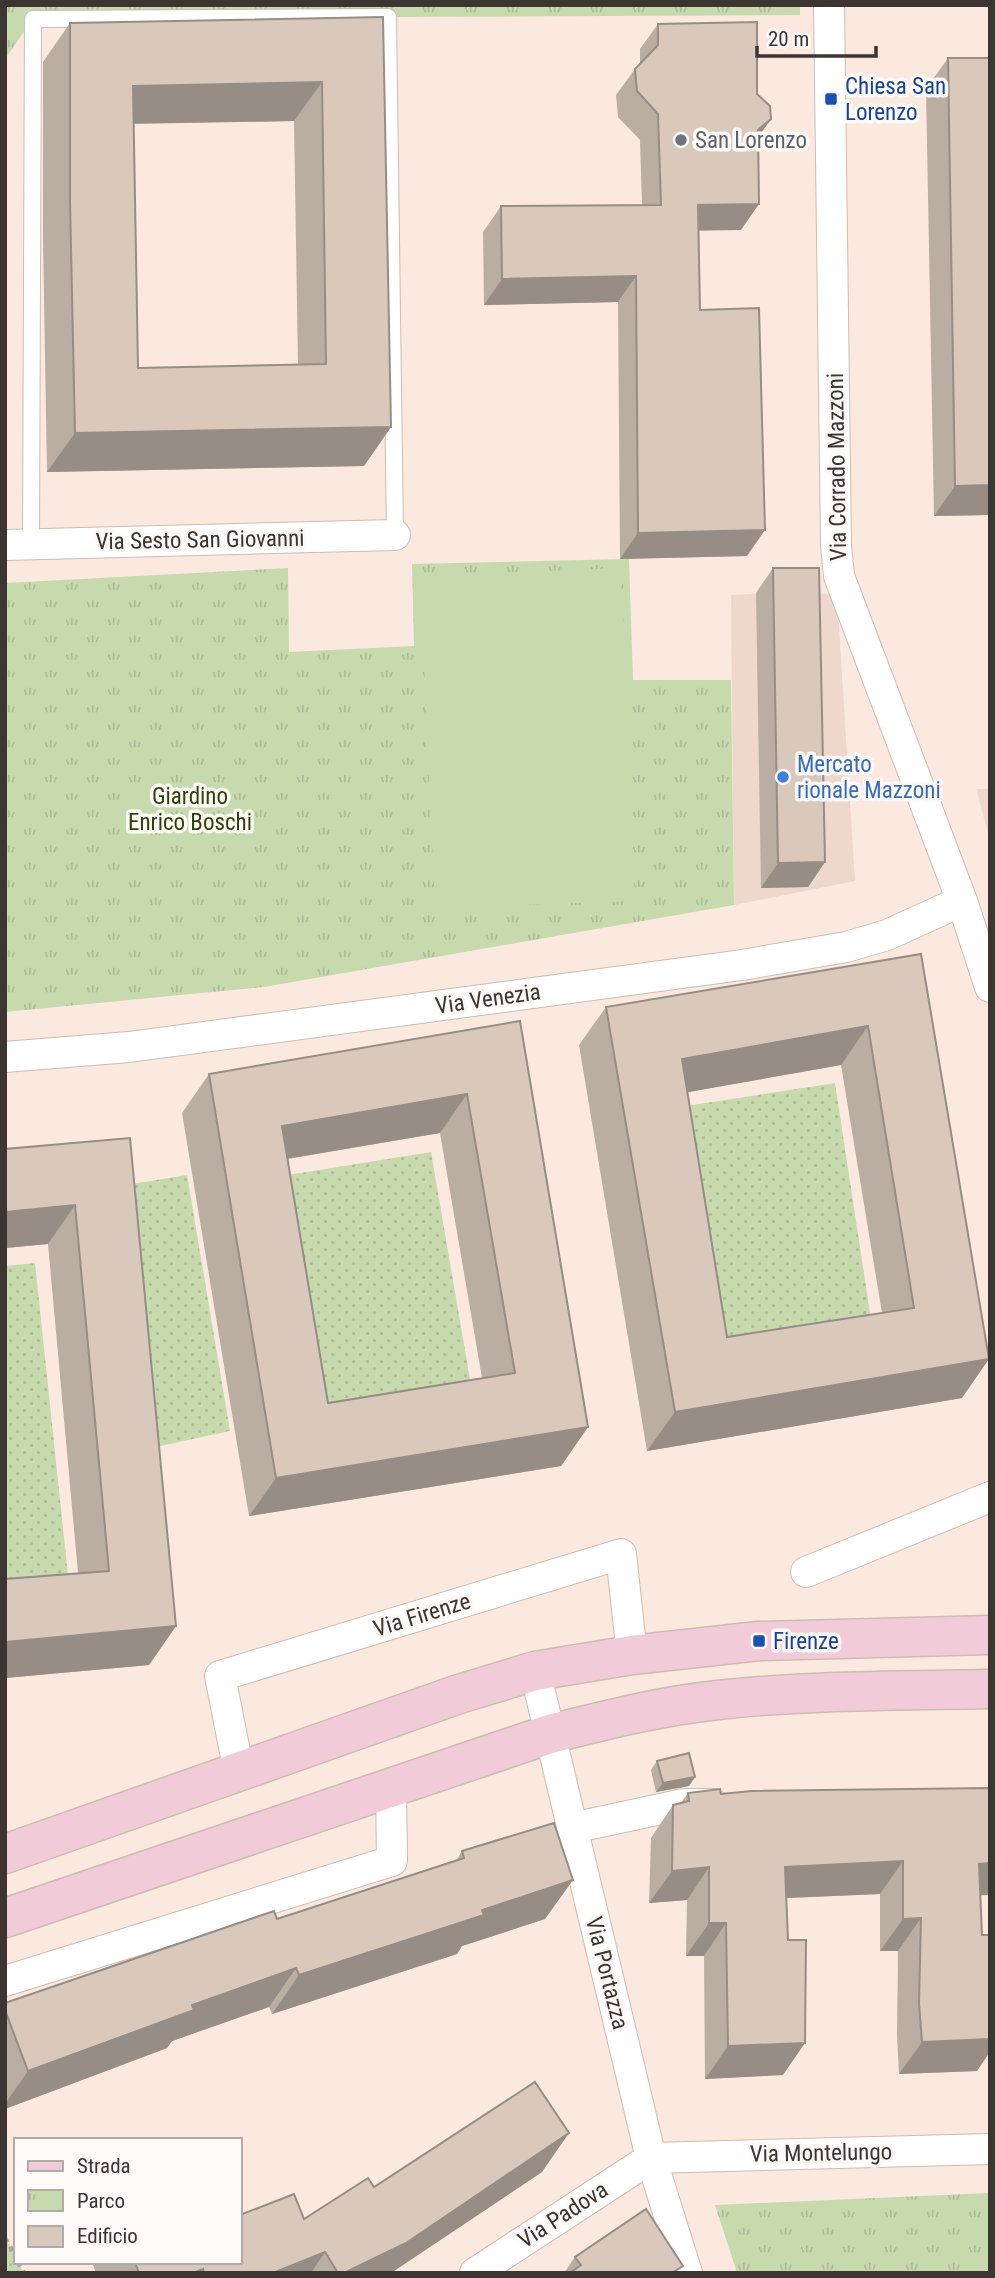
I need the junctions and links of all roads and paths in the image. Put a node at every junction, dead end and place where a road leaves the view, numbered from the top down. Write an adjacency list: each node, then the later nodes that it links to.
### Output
1 (829, 5): 4 (street, Via Corrado Mazzoni)
2 (395, 535): 3 (street, Via Sesto San Giovanni); 3 (lane)
3 (18, 545)
4 (962, 901): 5 (street, Via Corrado Mazzoni); 6 (street, Via Venezia)
5 (990, 986)
6 (5, 1057)
7 (990, 1497): 8 (street)
8 (806, 1572)
9 (990, 1635): 10 (street)
10 (632, 1655): 11 (street); 14 (street, Via Firenze)
11 (535, 1671): 13 (street, Via Portazza); 14 (street)
12 (990, 1689): 13 (street)
13 (550, 1734): 15 (street); 17 (street, Via Portazza)
14 (239, 1772): 18 (street)
15 (391, 1786): 19 (street); 20 (street)
16 (738, 1803): 17 (street)
17 (572, 1828): 22 (street, Via Portazza)
18 (5, 1854)
19 (5, 1918)
20 (5, 1981)
21 (990, 2149): 22 (street, Via Montelungo)
22 (651, 2158): 25 (street, Via Padova); 26 (street, Via Portazza)
23 (5, 2238): 24 (path)
24 (14, 2254)
25 (475, 2273)
26 (687, 2273)

